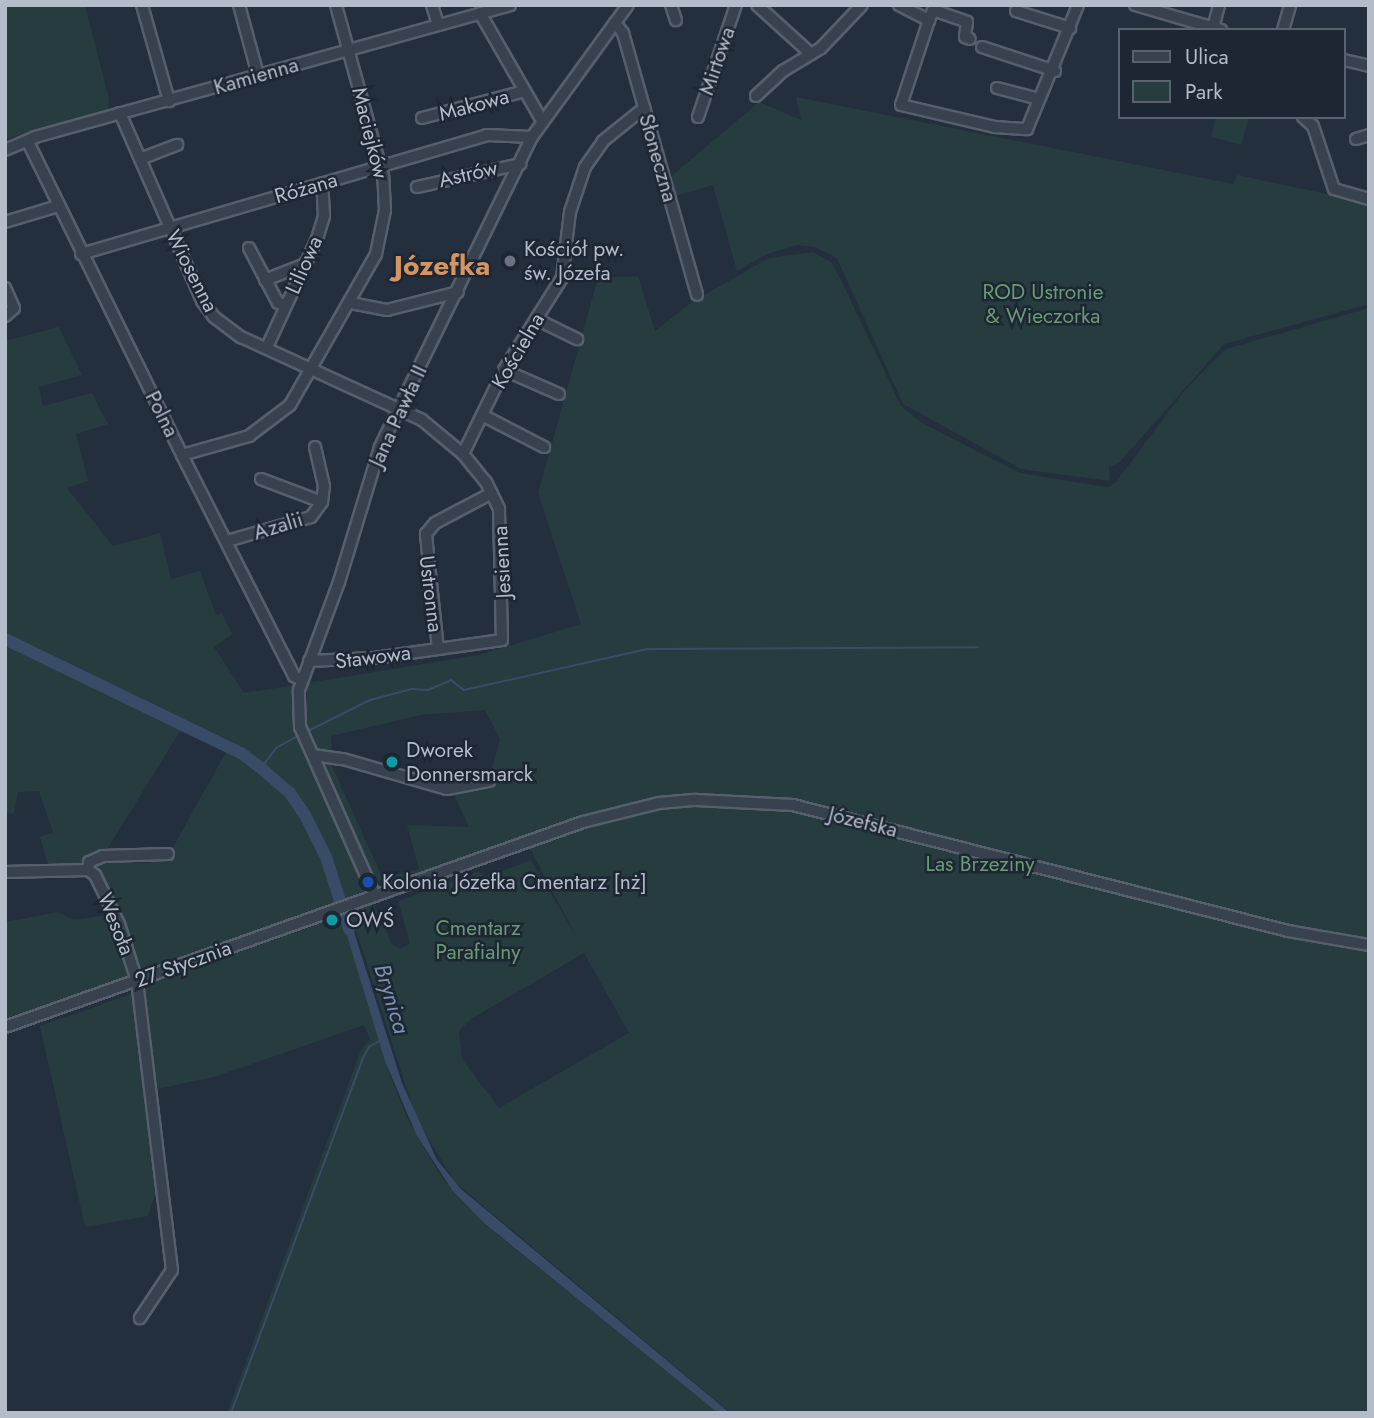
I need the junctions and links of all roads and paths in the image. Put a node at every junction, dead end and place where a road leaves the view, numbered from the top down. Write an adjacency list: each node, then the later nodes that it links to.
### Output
1 (142, 5): 38 (street)
2 (239, 5): 33 (street)
3 (336, 5): 28 (street, Maciejków)
4 (432, 5): 21 (street)
5 (510, 5): 17 (street, Kamienna)
6 (628, 5): 20 (street, Jana Pawła II)
7 (671, 5): 18 (street)
8 (736, 5): 41 (street, Mirtowa)
9 (757, 5): 29 (street)
10 (862, 5): 29 (street)
11 (900, 5): 19 (street)
12 (1078, 5): 22 (street)
13 (1135, 5): 23 (street)
14 (1219, 5): 24 (street)
15 (1290, 5): 25 (street)
16 (1016, 11): 22 (street)
17 (480, 13): 21 (street, Kamienna); 35 (street)
18 (676, 20)
19 (929, 20): 26 (street); 37 (street)
20 (615, 23): 39 (street, Słoneczna); 44 (street, Jana Pawła II)
21 (438, 25): 28 (street, Kamienna)
22 (1070, 28): 32 (street)
23 (1214, 28)
24 (1217, 28)
25 (1284, 28)
26 (970, 39)
27 (982, 47): 32 (street)
28 (348, 51): 33 (street, Kamienna); 53 (street, Maciejków)
29 (811, 54): 36 (street)
30 (1346, 60): 31 (street)
31 (1369, 66)
32 (1055, 71): 37 (street)
33 (258, 75): 38 (street, Kamienna)
34 (997, 88): 37 (street)
35 (525, 91): 42 (street, Makowa); 44 (street)
36 (756, 96)
37 (1040, 99)
38 (169, 101): 40 (street, Kamienna)
39 (644, 108): 66 (street, Słoneczna); 70 (street, Kościelna)
40 (120, 113): 48 (street, Kamienna); 51 (street, Wiosenna)
41 (698, 117)
42 (422, 118)
43 (1306, 119): 56 (street)
44 (542, 121): 46 (street, Jana Pawła II)
45 (1369, 135): 47 (street)
46 (532, 137): 52 (street, Jana Pawła II); 53 (street, Różana)
47 (1356, 139)
48 (29, 144): 50 (street, Kamienna); 57 (street, Polna)
49 (177, 145): 51 (street)
50 (5, 150)
51 (140, 159): 59 (street, Wiosenna)
52 (520, 164): 55 (street, Astrów); 65 (street, Jana Pawła II)
53 (380, 166): 54 (street, Różana); 67 (street, Maciejków)
54 (323, 183): 59 (street, Różana); 62 (street, Liliowa)
55 (417, 187)
56 (1369, 199)
57 (58, 206): 58 (street); 61 (street, Polna)
58 (5, 222)
59 (169, 228): 61 (street, Różana); 72 (street, Wiosenna)
60 (249, 248): 63 (street)
61 (81, 254): 81 (street, Polna)
62 (303, 265): 63 (street); 68 (street, Liliowa)
63 (265, 280): 68 (street)
64 (5, 288): 69 (street)
65 (458, 292): 67 (street); 76 (street, Jana Pawła II)
66 (697, 295)
67 (351, 303): 73 (street, Maciejków)
68 (286, 305): 72 (street, Liliowa)
69 (5, 316)
70 (536, 319): 71 (street); 74 (street, Kościelna)
71 (577, 339)
72 (267, 348): 73 (street, Wiosenna)
73 (314, 368): 76 (street, Wiosenna); 81 (street, Maciejków)
74 (504, 370): 75 (street); 77 (street, Kościelna)
75 (559, 394)
76 (400, 408): 80 (street, Jesienna); 88 (street, Jana Pawła II)
77 (482, 415): 79 (street); 80 (street, Kościelna)
78 (314, 447): 84 (street, Azalii)
79 (544, 447)
80 (463, 454): 83 (street, Jesienna)
81 (182, 455): 85 (street, Polna)
82 (261, 479): 84 (street, Azalii)
83 (492, 494): 86 (street, Jesienna); 87 (street, Ustronna)
84 (322, 502): 85 (street, Azalii)
85 (227, 541): 89 (street, Polna)
86 (505, 634): 87 (street, Stawowa)
87 (438, 649): 88 (street, Stawowa)
88 (309, 661): 89 (street, Jana Pawła II)
89 (302, 680): 90 (street, Jana Pawła II)
90 (313, 755): 91 (street); 95 (street, Jana Pawła II)
91 (489, 781)
92 (168, 854): 93 (street)
93 (88, 870): 94 (street, Wesoła); 98 (street, Wesoła)
94 (5, 872)
95 (375, 896): 96 (street, Józefska); 97 (street, Józefska)
96 (357, 902): 98 (street, 27 Stycznia)
97 (1369, 945)
98 (137, 981): 99 (street, 27 Stycznia); 100 (street, Wesoła)
99 (5, 1027)
100 (140, 1318)

